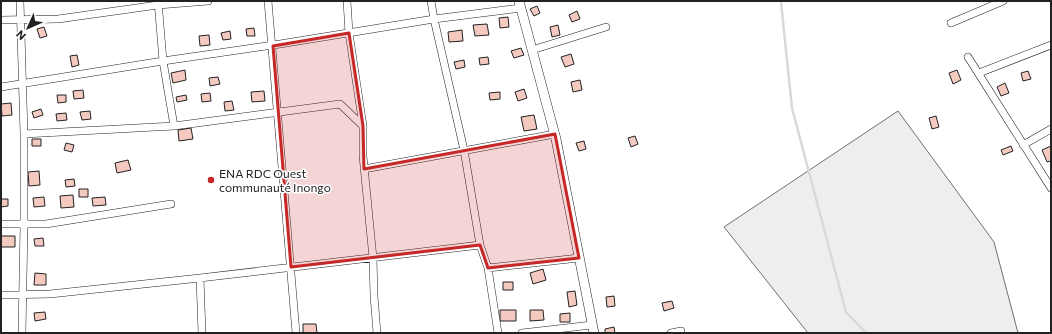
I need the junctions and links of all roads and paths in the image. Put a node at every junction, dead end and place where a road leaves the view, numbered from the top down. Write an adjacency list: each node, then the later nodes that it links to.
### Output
1 (20, 1): 11 (street)
2 (208, 1): 7 (street)
3 (268, 1): 16 (street)
4 (346, 1): 14 (street)
5 (432, 1): 9 (street)
6 (1003, 1): 12 (street)
7 (158, 3): 11 (street); 19 (street)
8 (520, 4): 9 (street); 17 (street)
9 (434, 18): 14 (street); 30 (street)
10 (1, 20): 11 (street)
11 (20, 20): 21 (street)
12 (950, 23)
13 (606, 27): 17 (street)
14 (349, 33): 16 (street); 25 (street)
15 (1051, 45): 20 (street)
16 (272, 46): 19 (street); 23 (street)
17 (532, 50): 28 (street)
18 (968, 57): 20 (street)
19 (163, 61): 21 (street); 24 (street)
20 (979, 73): 29 (street)
21 (23, 84): 22 (street); 27 (street)
22 (1, 87)
23 (277, 112): 24 (street); 25 (street); 39 (street)
24 (174, 126): 27 (street)
25 (363, 126): 31 (street)
26 (1051, 129): 29 (street)
27 (24, 134): 35 (street)
28 (554, 134): 30 (street); 38 (street)
29 (1023, 145): 32 (street)
30 (464, 150): 31 (street); 36 (street)
31 (364, 169): 37 (street)
32 (1051, 188)
33 (171, 204): 35 (street)
34 (1, 224): 35 (street)
35 (24, 224): 43 (street)
36 (480, 245): 37 (street); 40 (street)
37 (373, 258): 39 (street); 49 (street)
38 (579, 258): 40 (street); 44 (street)
39 (291, 267): 41 (street); 48 (street)
40 (488, 268): 50 (street)
41 (200, 278): 43 (street); 47 (street)
42 (1, 295): 43 (street)
43 (22, 295): 46 (street)
44 (593, 329): 51 (street)
45 (681, 331): 52 (street)
46 (22, 333)
47 (202, 333)
48 (296, 333)
49 (377, 333)
50 (498, 333)
51 (522, 333)
52 (671, 333)

